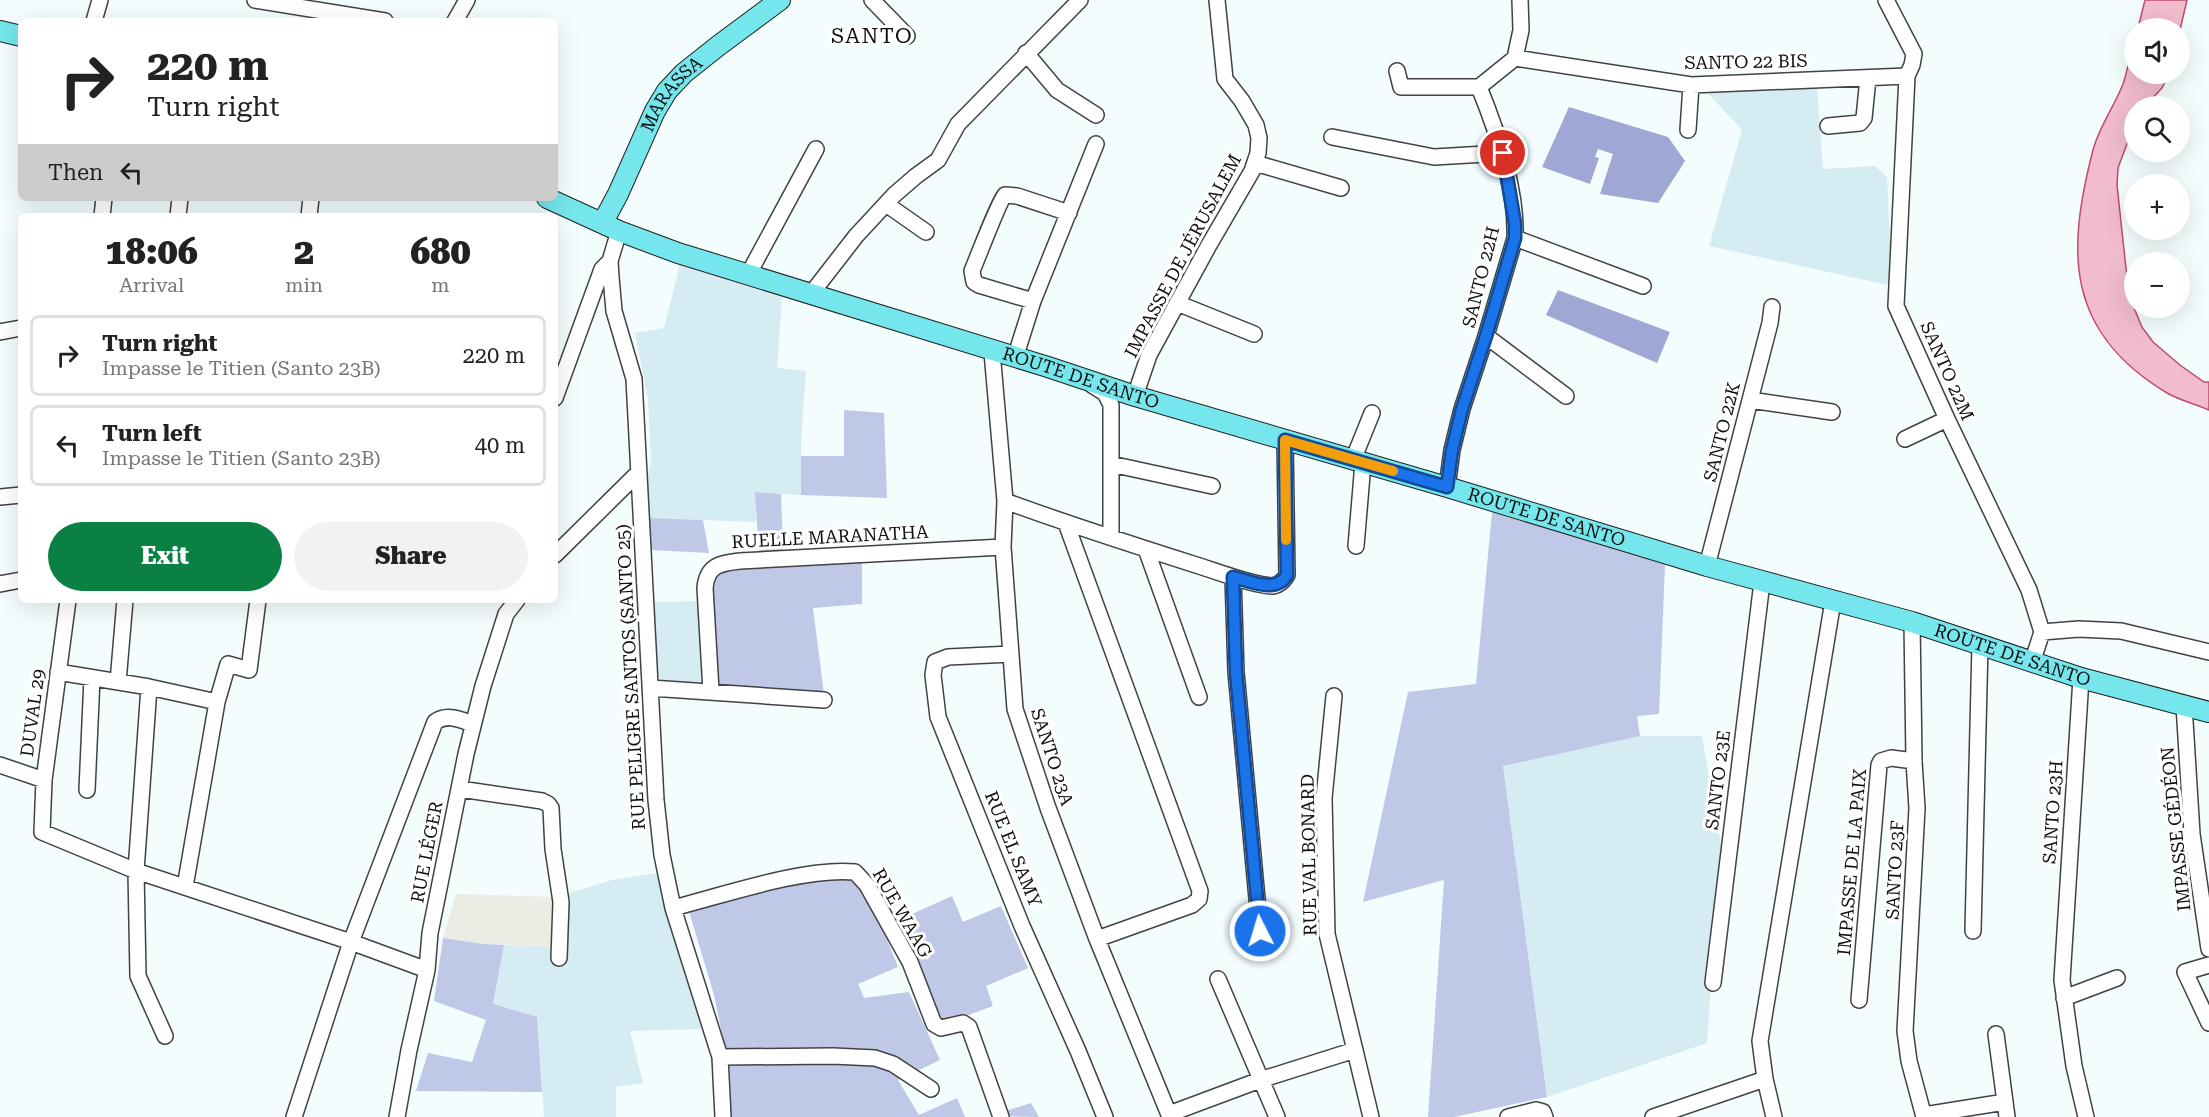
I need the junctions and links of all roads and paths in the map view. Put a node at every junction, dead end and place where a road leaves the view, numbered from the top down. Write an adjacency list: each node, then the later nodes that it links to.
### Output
1 (100, 0): 10 (street)
2 (255, 0): 11 (street)
3 (467, 0): 12 (street)
4 (780, 0): 35 (main road, MARASSA)
5 (872, 0): 15 (street)
6 (1080, 0): 16 (street)
7 (1217, 0): 30 (street, IMPASSE DE JÉRUSALEM)
8 (1520, 0): 17 (street)
9 (1886, 0): 19 (street, SANTO 22M)
10 (95, 18)
11 (366, 18)
12 (457, 18)
13 (0, 31): 14 (main road)
14 (18, 35)
15 (907, 36)
16 (1026, 53): 23 (street); 33 (street)
17 (1515, 58): 21 (street, SANTO 22 BIS); 22 (street)
18 (1397, 71): 22 (street)
19 (1907, 76): 20 (street, SANTO 22 BIS); 58 (street, SANTO 22M)
20 (1868, 78): 21 (street, SANTO 22 BIS); 24 (street)
21 (1691, 85): 25 (street)
22 (1479, 87): 29 (street, SANTO 22H)
23 (1096, 115)
24 (1828, 126)
25 (1688, 130)
26 (1332, 137): 29 (street)
27 (1096, 144): 34 (street)
28 (816, 149): 39 (street)
29 (1503, 153): 37 (street, SANTO 22H)
30 (1255, 163): 31 (street); 43 (street, IMPASSE DE JÉRUSALEM)
31 (1341, 188)
32 (554, 201): 35 (main road, ROUTE DE SANTO)
33 (886, 204): 36 (street); 41 (street)
34 (1069, 213): 42 (street); 42 (street)
35 (611, 226): 38 (street, RUE PELIGRE SANTOS (SANTO 25)); 39 (main road, ROUTE DE SANTO)
36 (926, 232)
37 (1515, 238): 40 (street); 48 (street, SANTO 22H)
38 (610, 261): 52 (street); 63 (street, RUE PELIGRE SANTOS (SANTO 25))
39 (748, 275): 41 (main road, ROUTE DE SANTO)
40 (1643, 286)
41 (810, 294): 49 (main road, ROUTE DE SANTO)
42 (1033, 301): 50 (street)
43 (1177, 303): 47 (street); 53 (street, IMPASSE DE JÉRUSALEM)
44 (1772, 307): 55 (street, SANTO 22K)
45 (18, 329): 46 (street)
46 (0, 332)
47 (1254, 334)
48 (1486, 336): 54 (street); 65 (street, SANTO 22H)
49 (992, 351): 50 (main road, ROUTE DE SANTO); 68 (street, SANTO 23A)
50 (1015, 358): 51 (main road, ROUTE DE SANTO)
51 (1084, 379): 53 (main road, ROUTE DE SANTO); 62 (street)
52 (558, 390)
53 (1135, 396): 60 (main road, ROUTE DE SANTO)
54 (1566, 396)
55 (1750, 400): 56 (street); 75 (street, SANTO 22K)
56 (1832, 412)
57 (1372, 413): 61 (street)
58 (1947, 419): 59 (street); 86 (street, SANTO 22M)
59 (1905, 439)
60 (1285, 440): 61 (main road, ROUTE DE SANTO); 76 (street)
61 (1358, 461): 65 (main road, ROUTE DE SANTO); 71 (street)
62 (1111, 464): 64 (street); 70 (street)
63 (638, 473): 74 (street); 96 (street, RUE PELIGRE SANTOS (SANTO 25))
64 (1212, 486)
65 (1447, 487): 75 (main road, ROUTE DE SANTO)
66 (18, 495): 67 (street)
67 (0, 497)
68 (1005, 501): 69 (street); 72 (street, SANTO 23A)
69 (1066, 523): 70 (street); 115 (street)
70 (1111, 536): 73 (street)
71 (1356, 546)
72 (1004, 547): 89 (street, SANTO 23A); 97 (street, RUELLE MARANATHA)
73 (1146, 549): 76 (street); 99 (street)
74 (558, 552)
75 (1707, 566): 78 (main road, ROUTE DE SANTO)
76 (1233, 577): 113 (street)
77 (18, 581): 79 (street)
78 (1762, 582): 80 (main road, ROUTE DE SANTO); 123 (street, SANTO 23E)
79 (0, 584)
80 (1833, 601): 85 (main road, ROUTE DE SANTO); 131 (street)
81 (68, 603): 91 (street, DUVAL 29)
82 (125, 603): 94 (street)
83 (258, 603): 101 (street)
84 (515, 603): 104 (street, RUE LÉGER)
85 (1912, 622): 87 (main road, ROUTE DE SANTO); 105 (street, SANTO 23F)
86 (2042, 632): 88 (street); 90 (street)
87 (1980, 645): 90 (main road, ROUTE DE SANTO); 114 (street)
88 (2209, 652)
89 (1011, 654): 115 (street, SANTO 23A); 142 (street, RUE EL SAMY)
90 (2032, 663): 93 (main road, ROUTE DE SANTO)
91 (58, 672): 92 (street); 107 (street, DUVAL 29)
92 (92, 678): 94 (street); 109 (street)
93 (2081, 678): 102 (main road, ROUTE DE SANTO); 124 (street, SANTO 23H)
94 (118, 682): 95 (street)
95 (149, 687): 101 (street); 110 (street)
96 (651, 688): 97 (street); 112 (street, RUE PELIGRE SANTOS (SANTO 25))
97 (711, 691): 100 (street)
98 (1334, 696): 129 (street, RUE VAL BONARD)
99 (1199, 697)
100 (824, 700)
101 (217, 702): 111 (street)
102 (2184, 705): 103 (main road, ROUTE DE SANTO); 117 (street, IMPASSE GÉDÉON)
103 (2209, 712)
104 (473, 724): 108 (street, RUE LÉGER); 116 (street)
105 (1914, 761): 125 (street, IMPASSE DE LA PAIX); 137 (street, SANTO 23F)
106 (0, 765): 107 (street)
107 (44, 780): 110 (street, DUVAL 29)
108 (460, 789): 118 (street); 120 (street, RUE LÉGER)
109 (87, 790)
110 (136, 871): 111 (street); 128 (street)
111 (185, 887): 116 (street)
112 (673, 908): 130 (street, RUE PELIGRE SANTOS (SANTO 25)); 141 (street, RUE WAAG)
113 (1260, 931)
114 (1973, 932)
115 (1097, 939): 136 (street, SANTO 23A)
116 (351, 942): 120 (street); 138 (street)
117 (2209, 949)
118 (559, 958)
119 (2209, 965): 126 (street)
120 (427, 970): 139 (street, RUE LÉGER)
121 (2117, 978): 124 (street)
122 (1218, 979): 132 (street)
123 (1713, 983)
124 (2064, 998): 149 (street, SANTO 23H)
125 (1859, 1000)
126 (2209, 1023)
127 (1996, 1034): 134 (street)
128 (165, 1035)
129 (1354, 1050): 132 (street); 144 (street, RUE VAL BONARD)
130 (720, 1057): 133 (street); 140 (street, RUE PELIGRE SANTOS (SANTO 25))
131 (1765, 1079): 135 (street); 148 (street)
132 (1260, 1080): 136 (street); 143 (street)
133 (931, 1089)
134 (2006, 1109): 137 (street)
135 (1674, 1113): 147 (street)
136 (1170, 1116)
137 (1924, 1116)
138 (294, 1117)
139 (397, 1117)
140 (723, 1117)
141 (1001, 1117)
142 (1105, 1117)
143 (1277, 1117)
144 (1371, 1117)
145 (1508, 1117): 146 (street)
146 (1545, 1117)
147 (1653, 1117)
148 (1774, 1117)
149 (2086, 1117)

